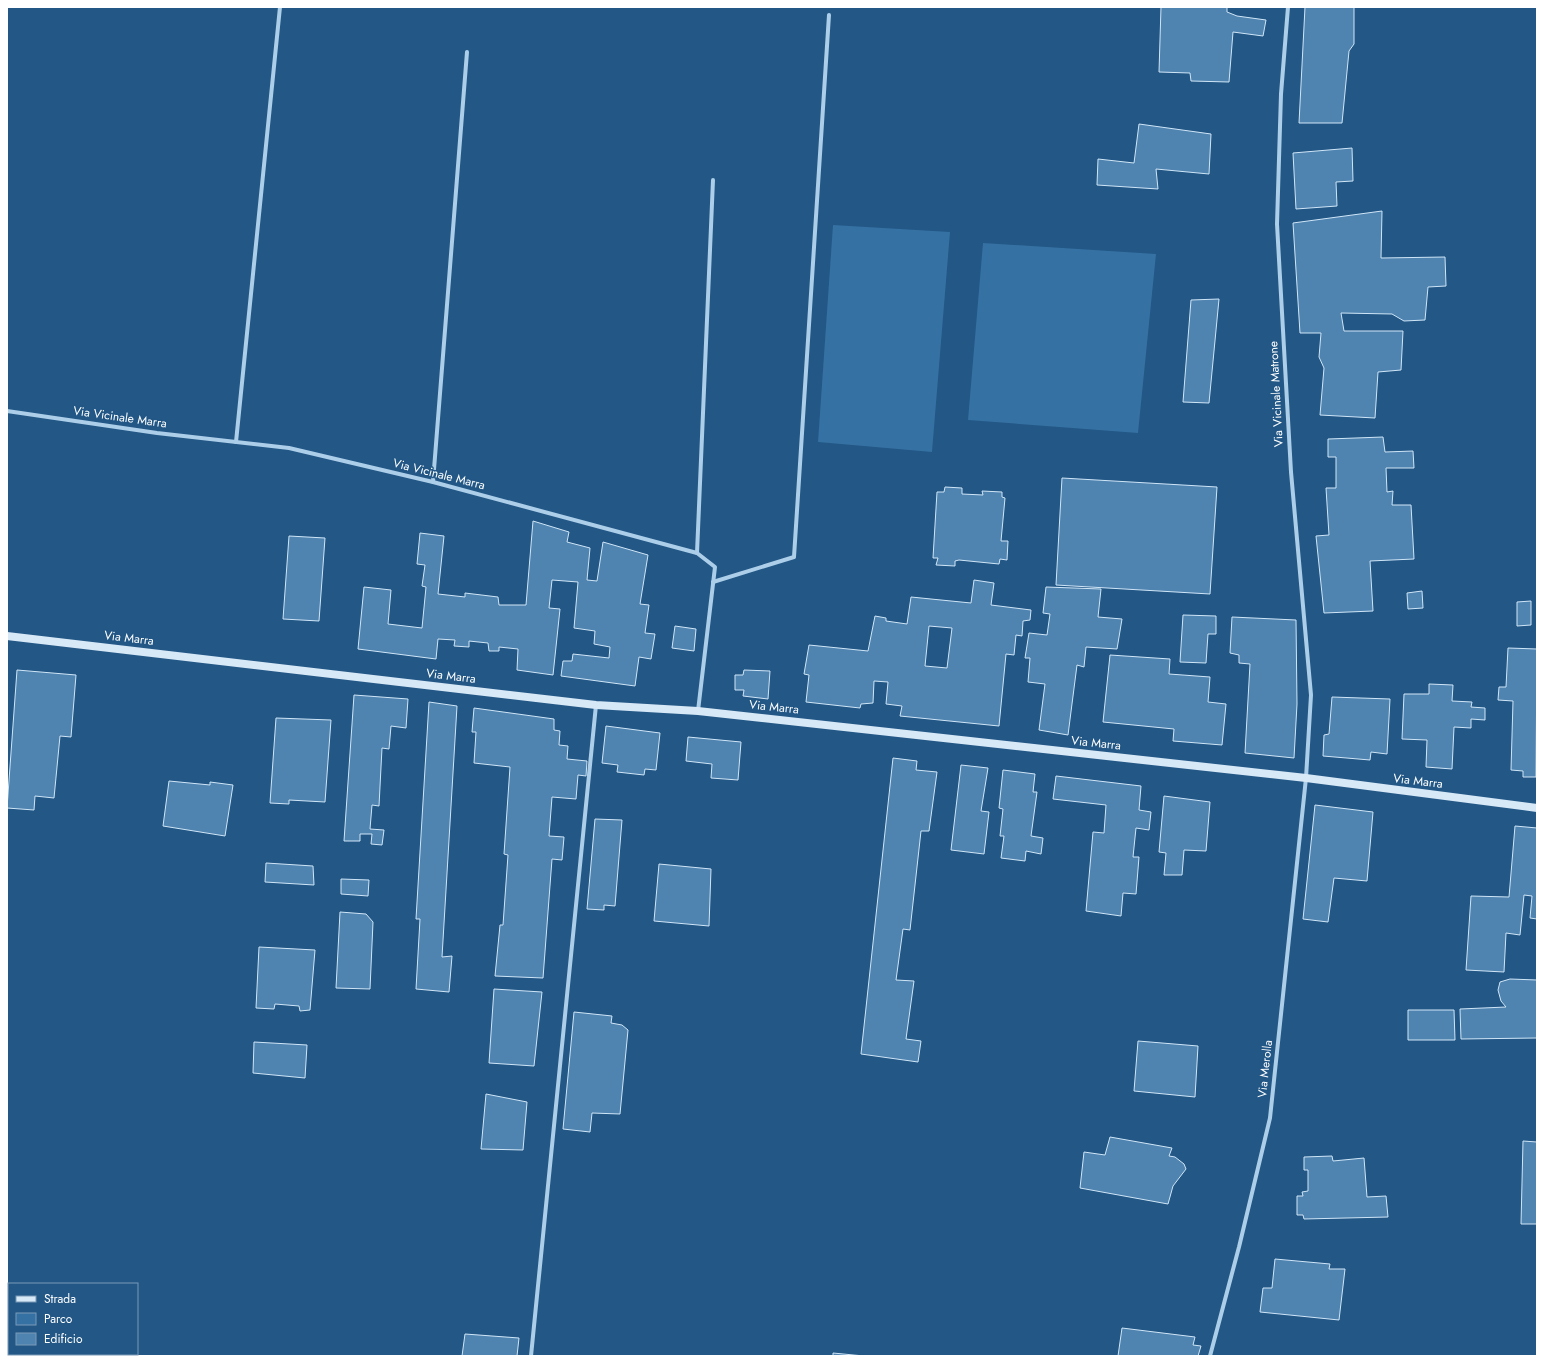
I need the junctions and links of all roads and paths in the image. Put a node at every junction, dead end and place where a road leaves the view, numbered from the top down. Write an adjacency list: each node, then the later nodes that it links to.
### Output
1 (280, 7): 7 (street)
2 (1288, 7): 14 (street, Via Vicinale Matrone)
3 (829, 15): 10 (street)
4 (467, 52): 8 (street)
5 (713, 180): 9 (street)
6 (7, 411): 7 (street, Via Vicinale Marra)
7 (236, 442): 8 (street, Via Vicinale Marra)
8 (433, 482): 9 (street, Via Vicinale Marra)
9 (697, 553): 10 (street, Via Vicinale Marra)
10 (713, 582): 13 (street, Via Vicinale Marra)
11 (7, 636): 12 (main road, Via Marra)
12 (596, 705): 13 (main road, Via Marra); 16 (street)
13 (698, 711): 14 (main road, Via Marra)
14 (1306, 778): 15 (main road, Via Marra); 17 (street, Via Merolla)
15 (1537, 808)
16 (531, 1356)
17 (1210, 1356)

